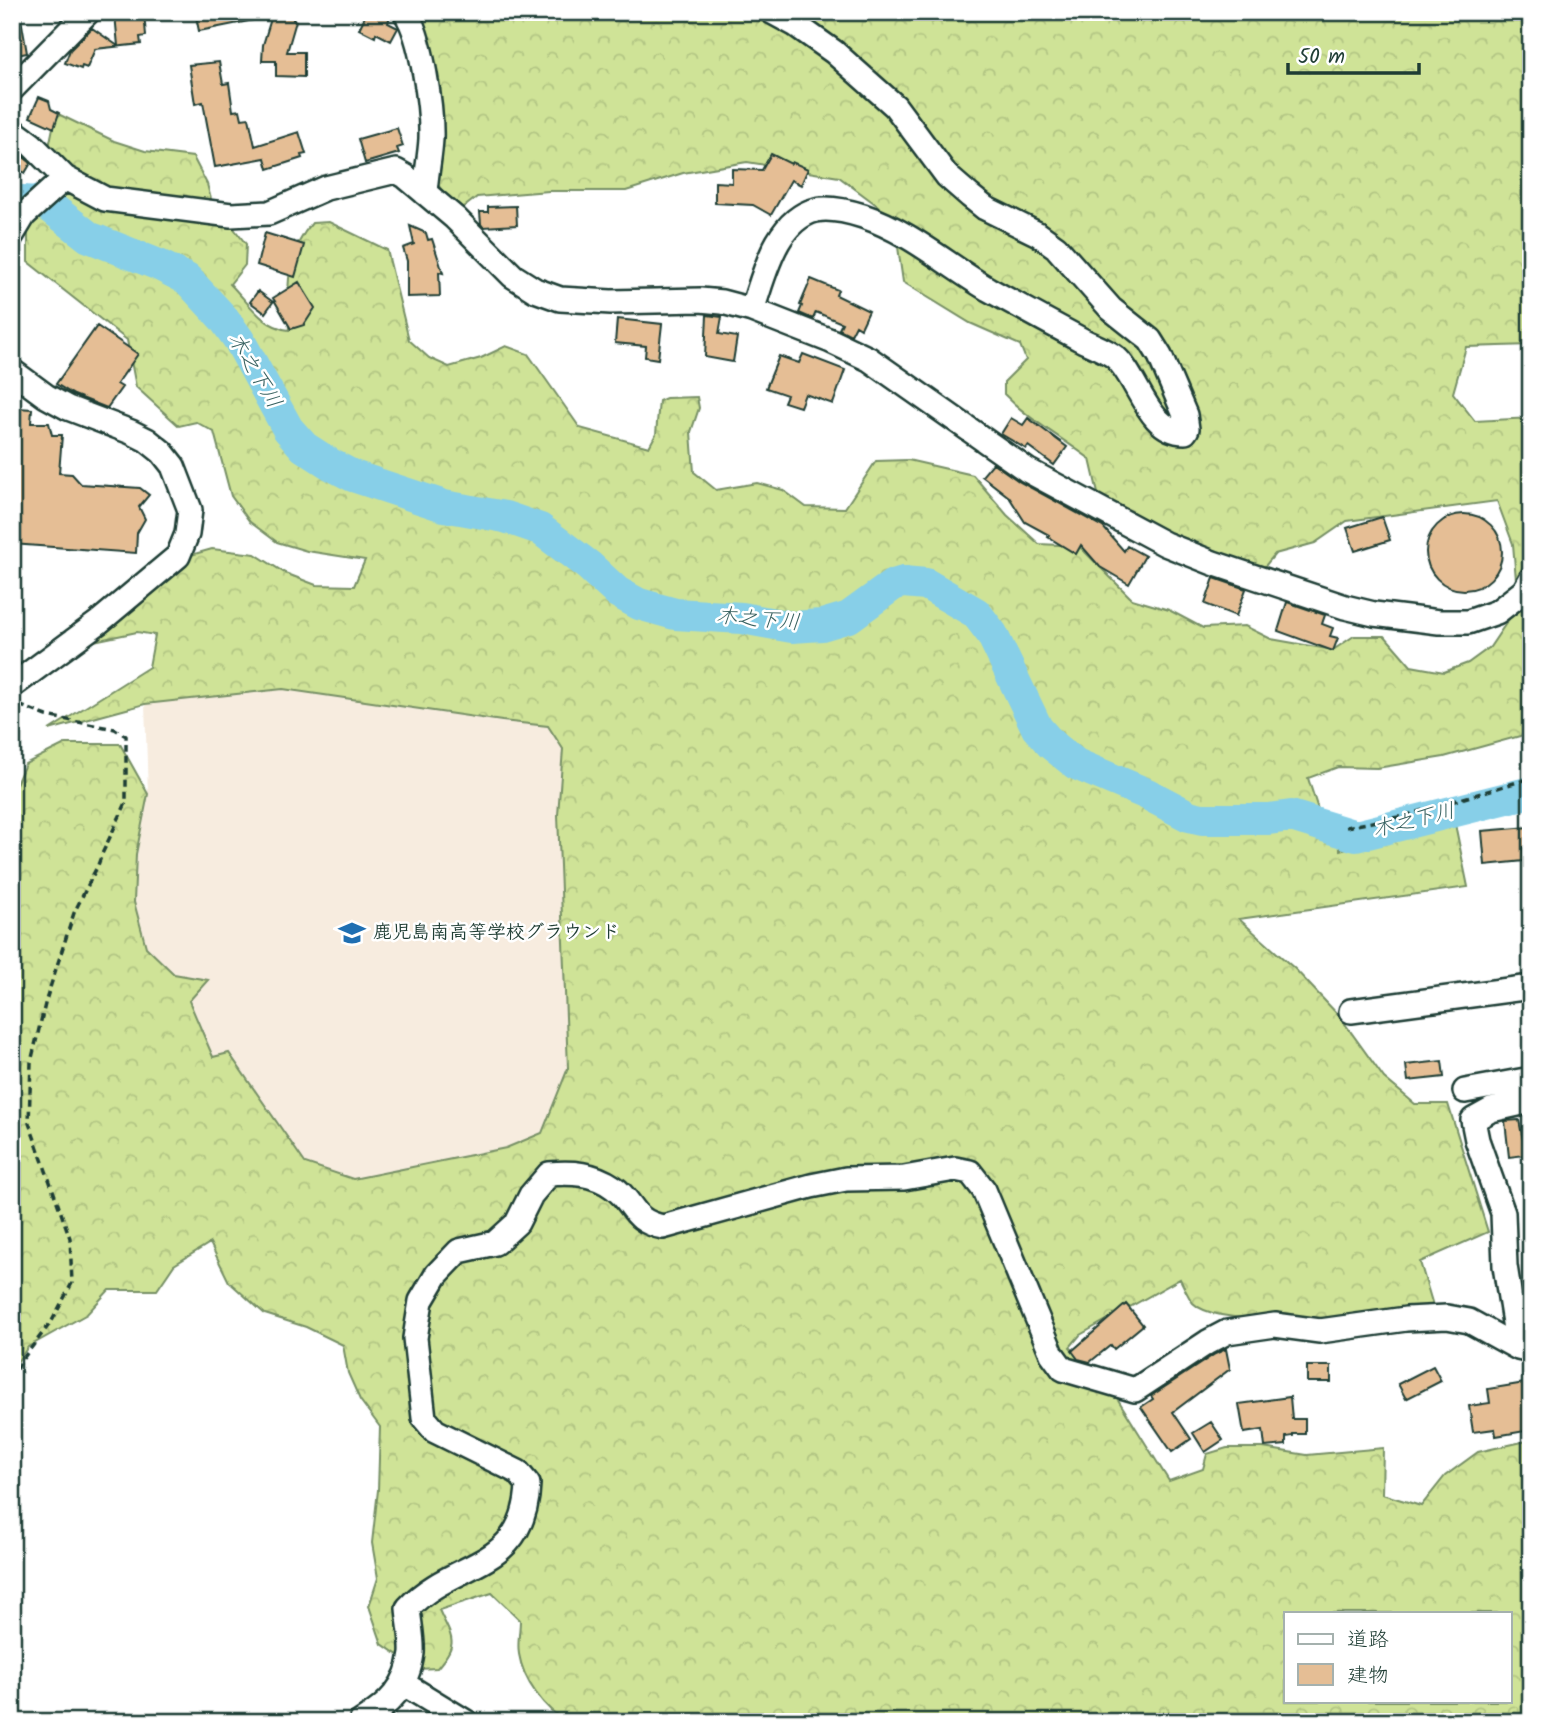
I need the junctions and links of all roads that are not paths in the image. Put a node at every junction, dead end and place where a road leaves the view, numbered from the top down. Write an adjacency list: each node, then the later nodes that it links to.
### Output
1 (88, 12): 4 (street)
2 (405, 12): 7 (street)
3 (772, 12): 9 (street)
4 (12, 89)
5 (12, 130): 6 (street)
6 (62, 181): 7 (street); 8 (street)
7 (425, 193): 9 (street)
8 (18, 225)
9 (752, 310): 11 (street)
10 (12, 371): 12 (street)
11 (1531, 579)
12 (12, 686)
13 (1531, 987): 14 (street)
14 (1350, 1011)
15 (1531, 1079): 16 (street)
16 (1465, 1091)
17 (1531, 1101): 18 (street)
18 (1525, 1349): 19 (street)
19 (404, 1684): 20 (street); 21 (street)
20 (361, 1722)
21 (466, 1722)

